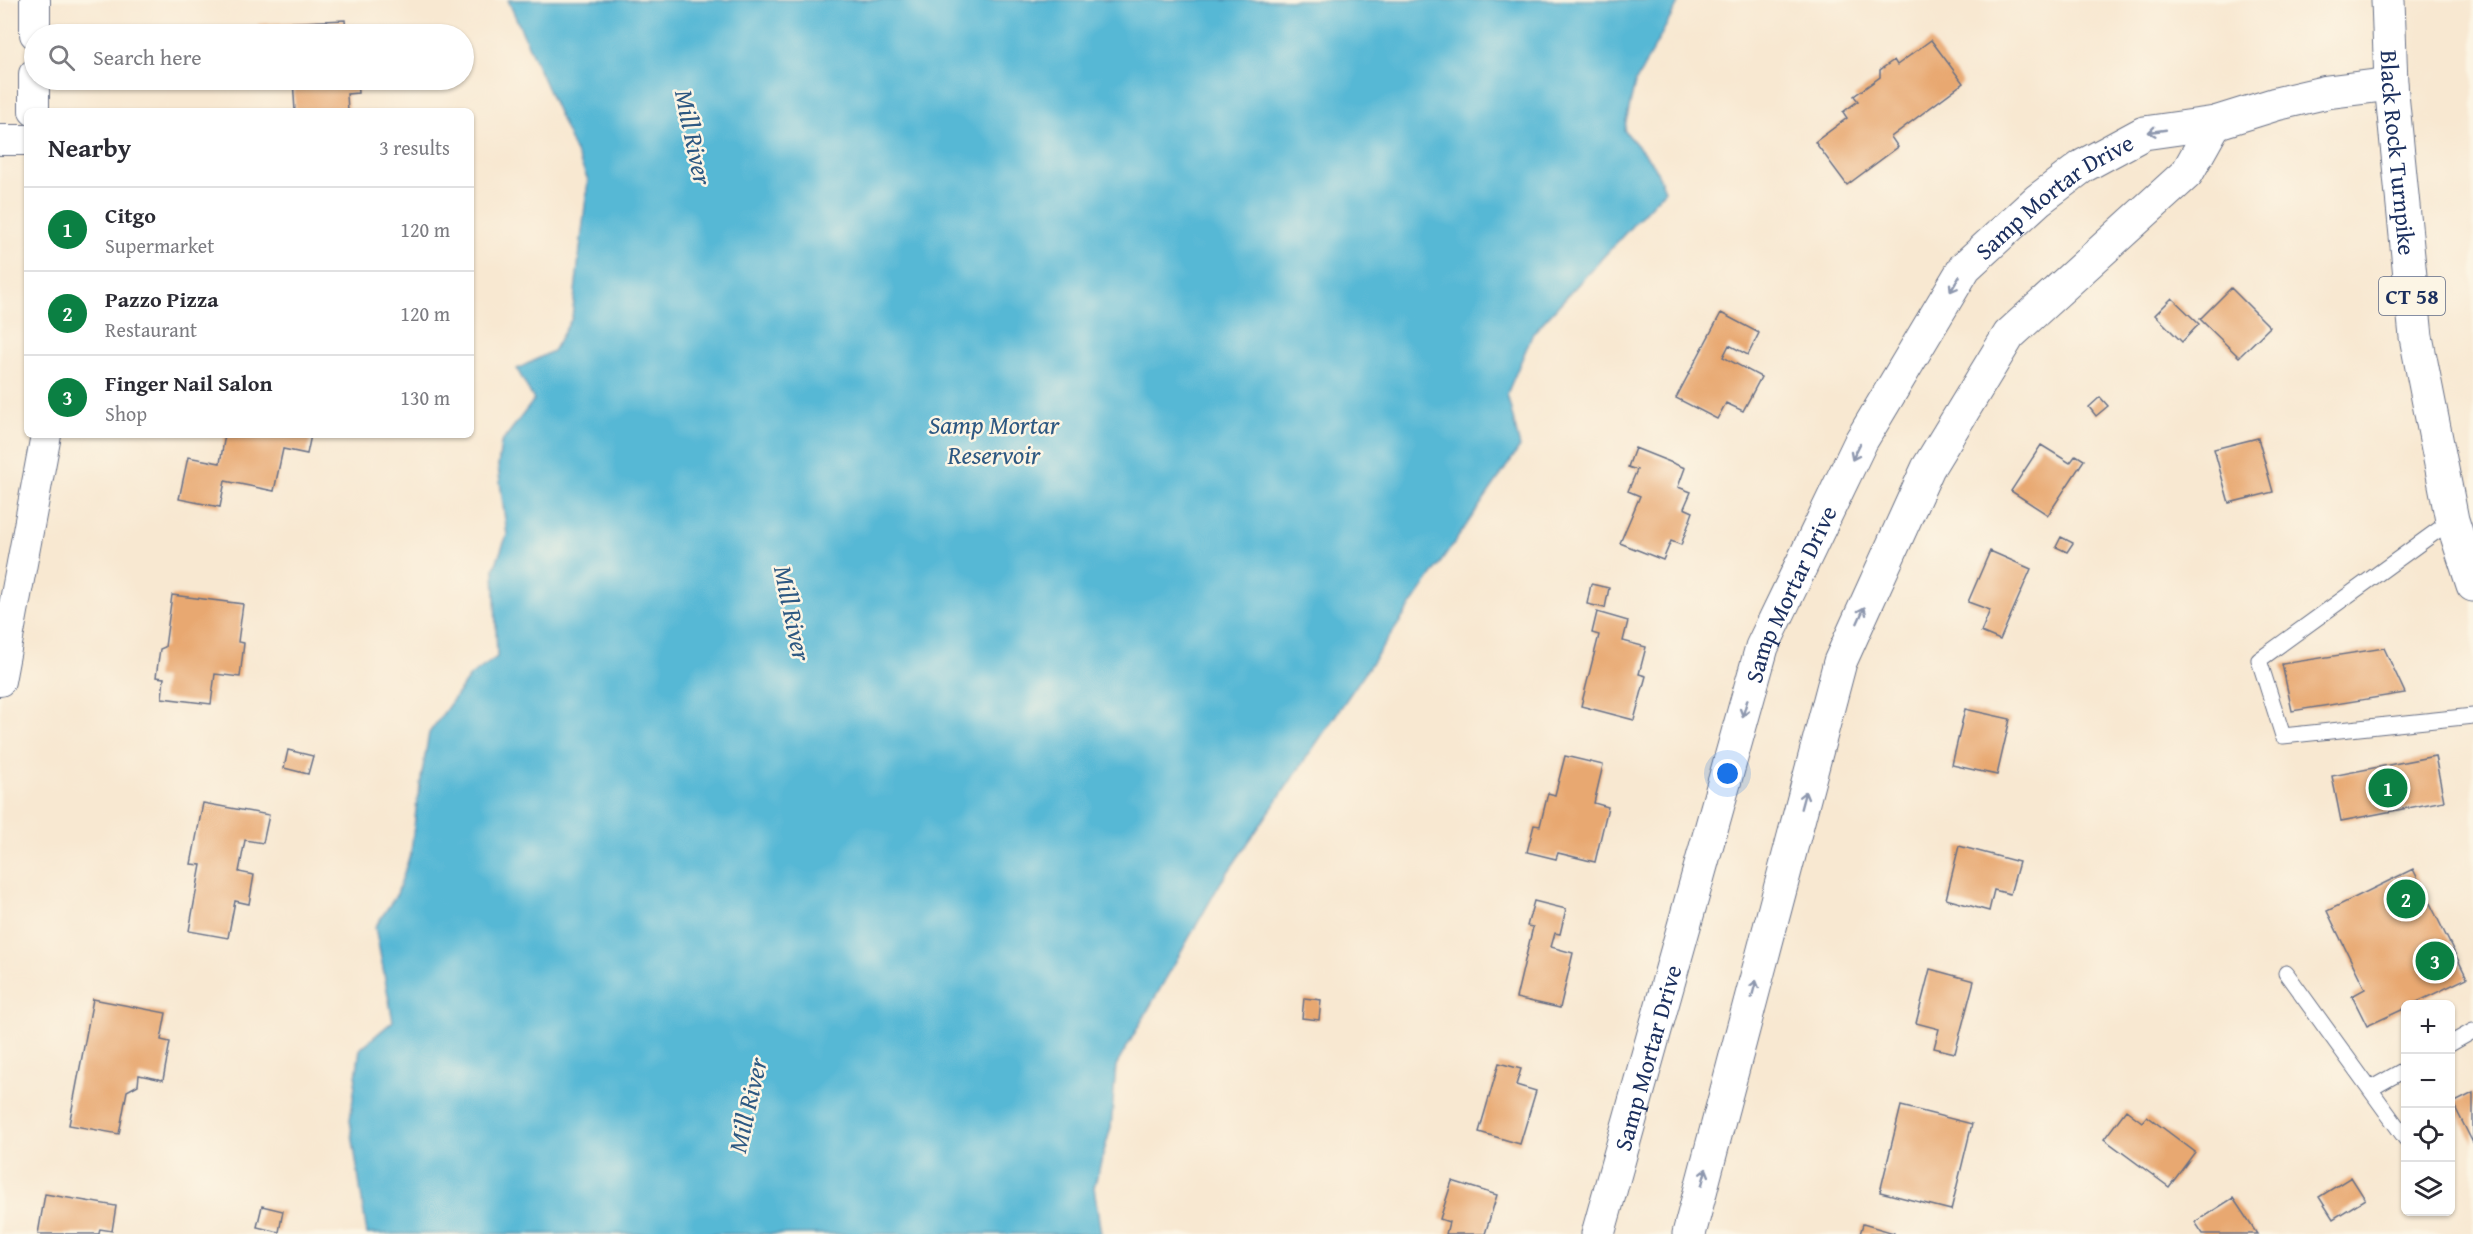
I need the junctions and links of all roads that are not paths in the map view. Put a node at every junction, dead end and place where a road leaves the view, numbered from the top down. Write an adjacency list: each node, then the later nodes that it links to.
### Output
1 (35, 0): 3 (street)
2 (2388, 0): 4 (main road, Black Rock Turnpike / CT 58)
3 (35, 24)
4 (2391, 84): 7 (main road, Samp Mortar Drive); 11 (main road, Black Rock Turnpike / CT 58)
5 (34, 90): 6 (street)
6 (34, 108)
7 (2215, 123): 21 (main road, Samp Mortar Drive, one-way to 21); 22 (main road, one-way to 7)
8 (0, 140): 9 (street)
9 (24, 140)
10 (45, 438): 13 (street)
11 (2452, 520): 12 (main road, Black Rock Turnpike / CT 58); 14 (lane)
12 (2473, 585)
13 (0, 681)
14 (2473, 716)
15 (2286, 973): 19 (lane)
16 (2473, 1031): 17 (lane)
17 (2455, 1042)
18 (2401, 1072): 19 (lane)
19 (2370, 1089): 20 (lane)
20 (2401, 1132)
21 (1598, 1234)
22 (1689, 1234)

